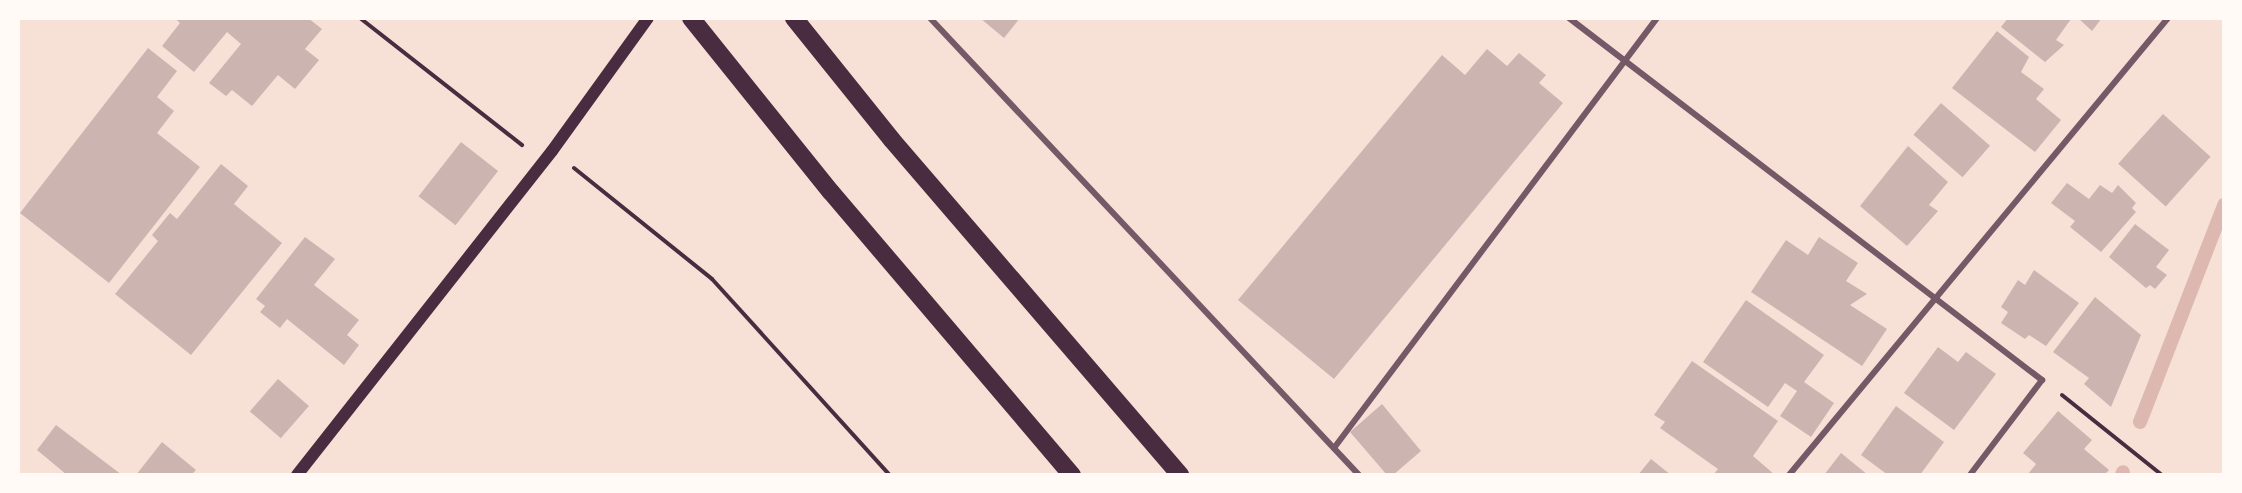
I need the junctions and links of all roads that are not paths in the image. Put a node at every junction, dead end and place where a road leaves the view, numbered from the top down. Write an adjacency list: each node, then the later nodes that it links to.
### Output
1 (648, 18): 11 (main road)
2 (691, 18): 12 (highway)
3 (794, 18): 13 (highway)
4 (930, 18): 10 (street)
5 (1569, 18): 8 (street)
6 (1657, 18): 8 (street)
7 (2168, 18): 9 (street)
8 (1625, 60): 9 (street); 10 (street)
9 (1936, 298): 15 (street); 16 (street)
10 (1334, 448): 14 (street)
11 (297, 475)
12 (1072, 475)
13 (1180, 475)
14 (1359, 475)
15 (1789, 475)
16 (1970, 475)

